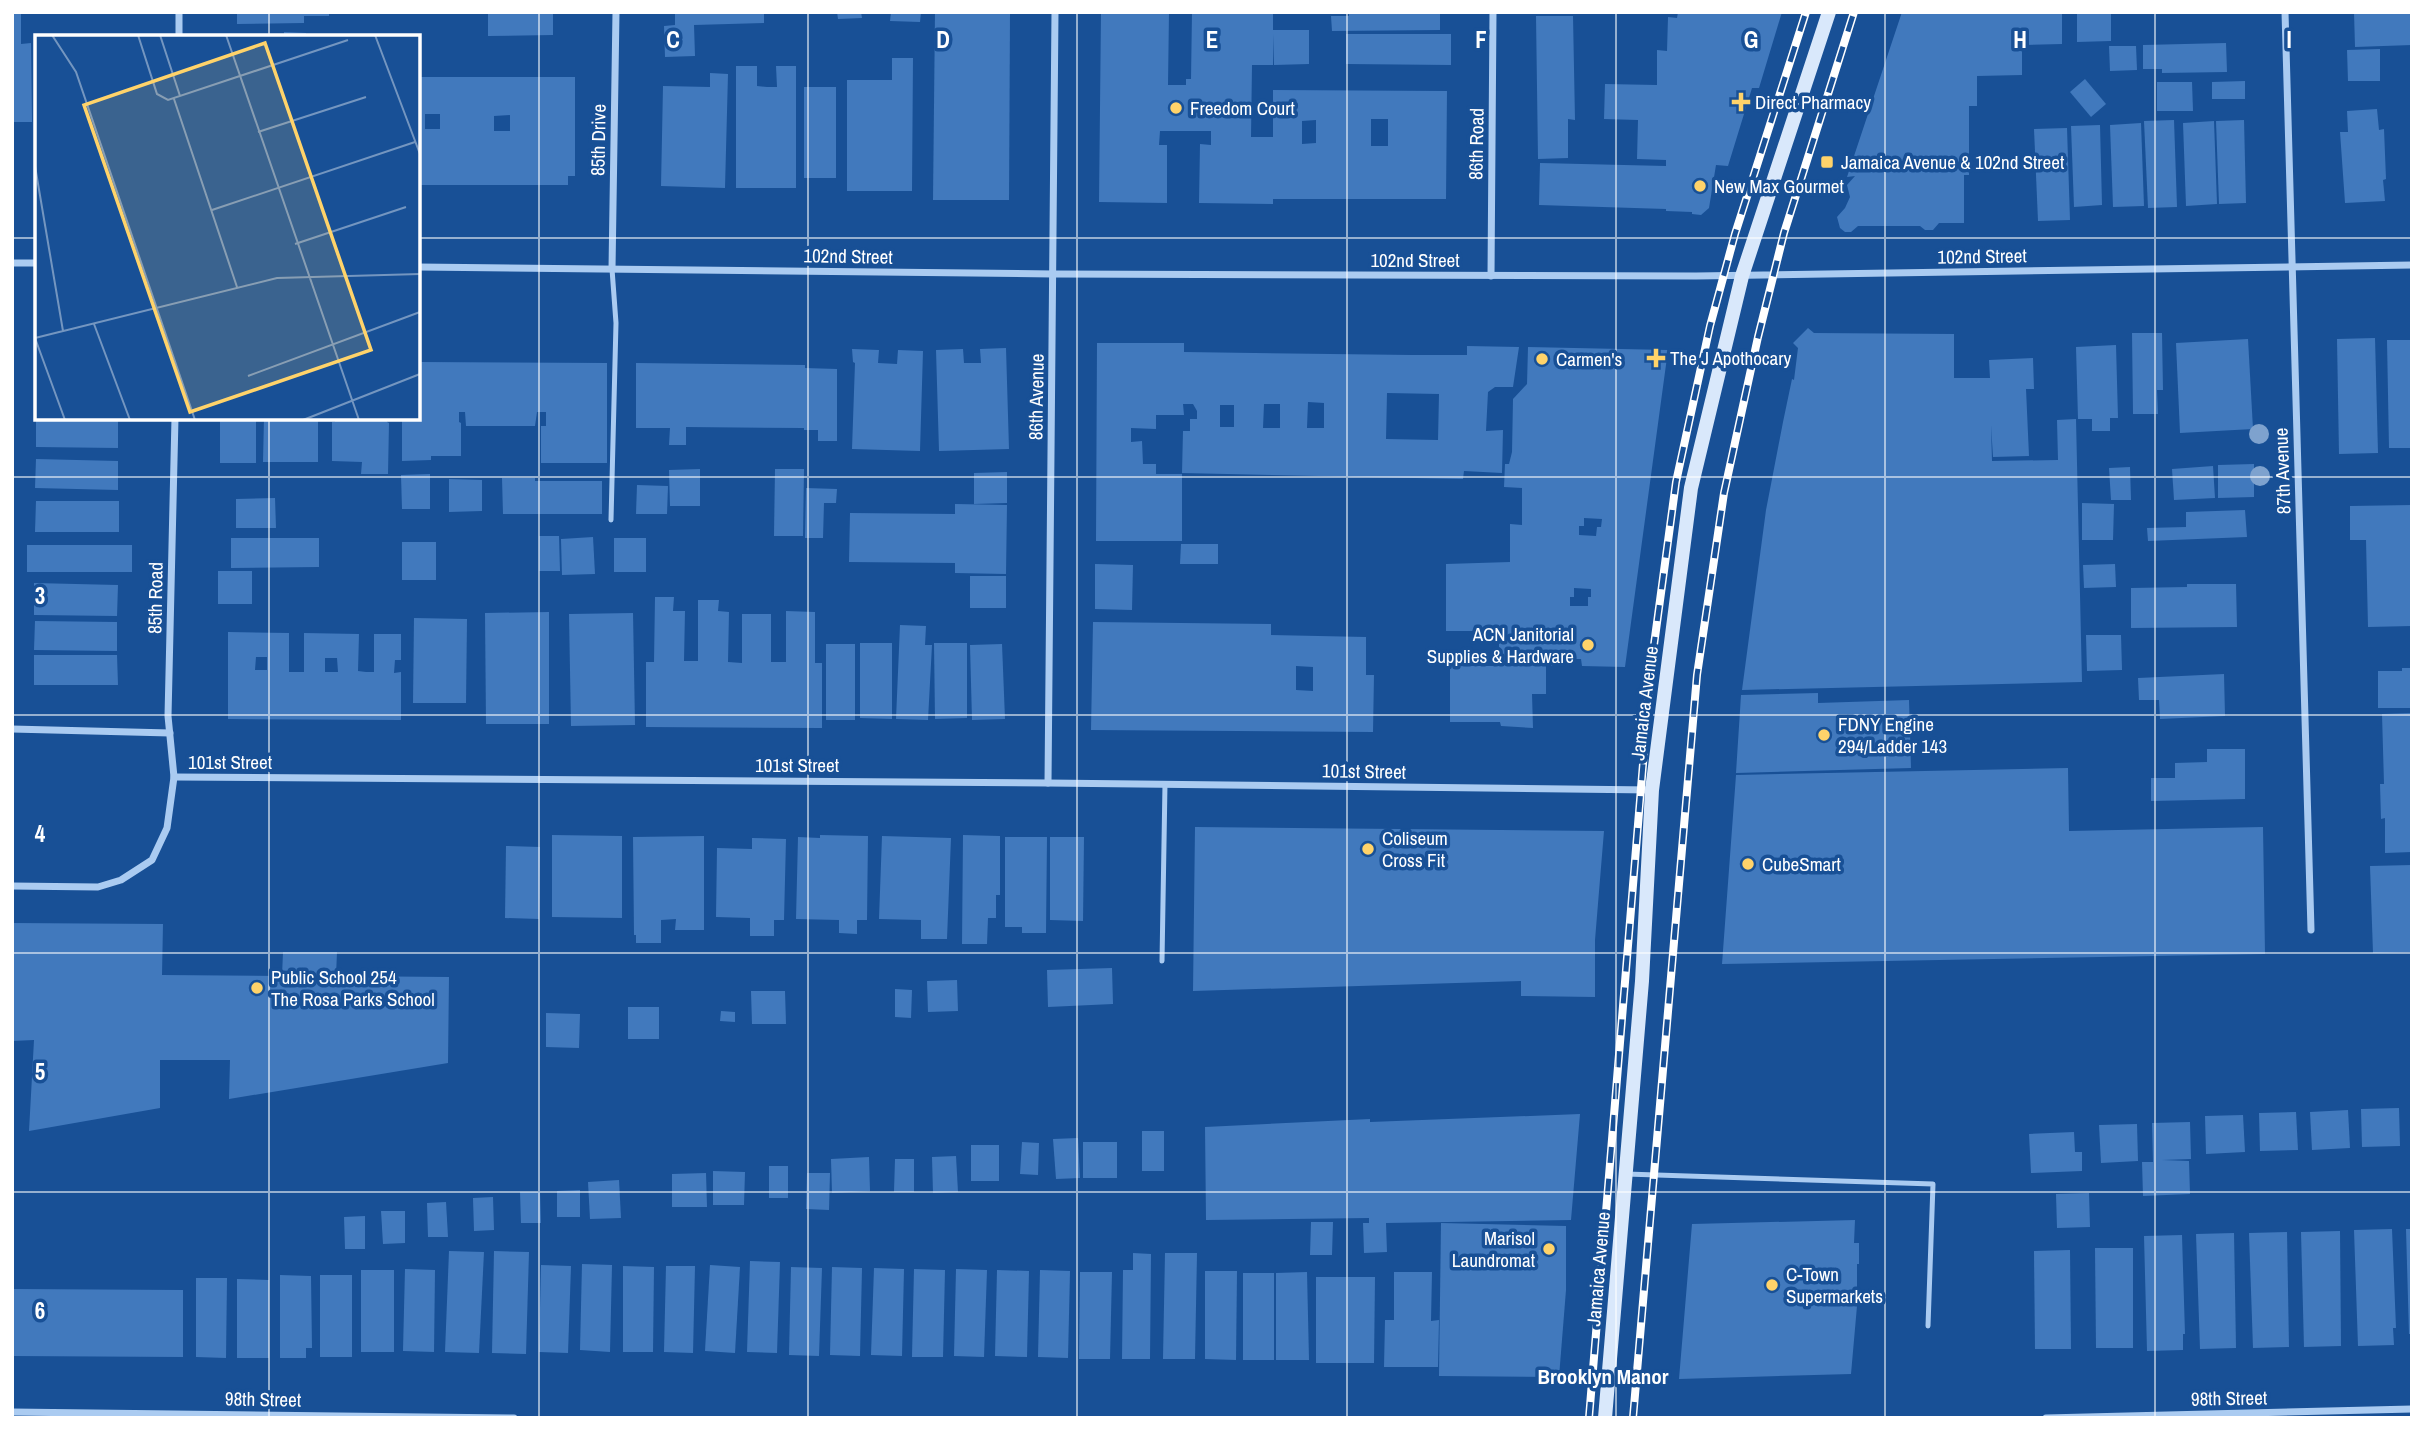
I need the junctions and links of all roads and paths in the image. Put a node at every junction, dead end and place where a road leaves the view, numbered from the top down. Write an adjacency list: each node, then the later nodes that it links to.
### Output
1 (179, 12): 7 (street)
2 (616, 12): 13 (street, 85th Drive)
3 (1055, 12): 14 (street, 86th Avenue)
4 (1493, 12): 15 (street, 86th Road)
5 (1829, 12): 16 (main road, Jamaica Avenue)
6 (2285, 12): 12 (street, 87th Avenue)
7 (178, 35)
8 (12, 263): 9 (street)
9 (35, 263)
10 (2412, 265): 12 (street, 102nd Street)
11 (420, 267): 13 (street, 102nd Street)
12 (2291, 268): 16 (street, 102nd Street); 26 (street, 87th Avenue)
13 (612, 269): 14 (street, 102nd Street); 18 (lane)
14 (1053, 274): 15 (street, 102nd Street); 22 (street, 86th Avenue)
15 (1490, 276): 16 (street, 102nd Street)
16 (1742, 276): 24 (main road, Jamaica Avenue)
17 (175, 420): 20 (street, 85th Road)
18 (611, 520)
19 (12, 729): 20 (street, 101st Street)
20 (170, 733): 21 (street, 85th Road)
21 (174, 778): 22 (street, 101st Street); 25 (street, 101st Street)
22 (1048, 783): 23 (street, 101st Street)
23 (1165, 784): 24 (street, 101st Street); 27 (lane)
24 (1652, 790): 28 (main road, Jamaica Avenue)
25 (12, 886)
26 (2311, 930)
27 (1162, 961)
28 (1626, 1174): 29 (lane); 33 (main road, Jamaica Avenue)
29 (1928, 1326)
30 (2412, 1409): 34 (street, 98th Street)
31 (12, 1412): 32 (street, 98th Street)
32 (514, 1418)
33 (1605, 1418)
34 (2046, 1418)

